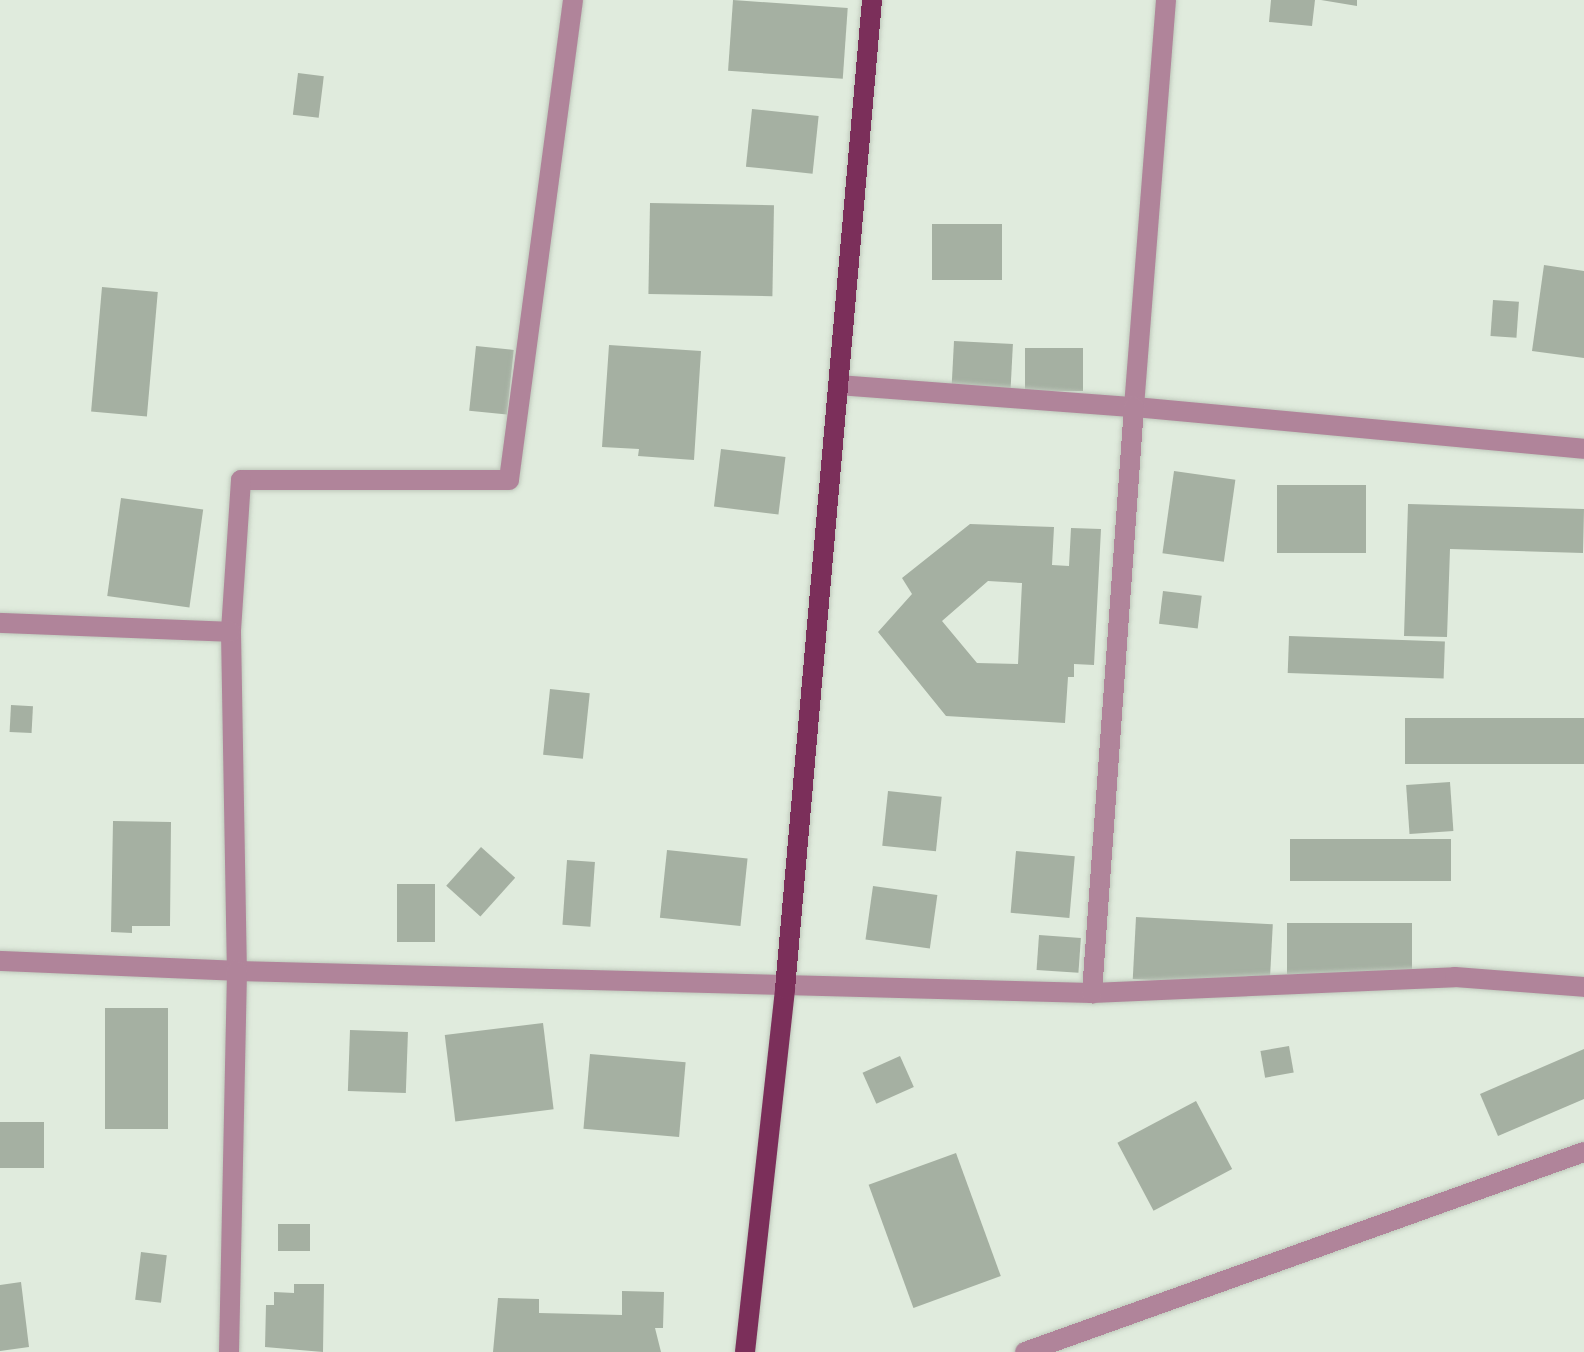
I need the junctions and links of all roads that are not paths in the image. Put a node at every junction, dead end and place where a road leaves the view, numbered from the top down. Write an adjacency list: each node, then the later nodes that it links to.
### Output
1 (573, 0): 8 (street)
2 (872, 0): 4 (main road)
3 (1166, 0): 5 (street)
4 (838, 385): 5 (street); 12 (main road)
5 (1134, 407): 6 (street); 13 (street)
6 (1584, 449)
7 (0, 623): 8 (street)
8 (231, 632): 10 (street)
9 (0, 961): 10 (street)
10 (237, 971): 12 (street); 15 (street)
11 (1584, 987): 13 (street)
12 (785, 989): 13 (street); 16 (main road)
13 (1092, 993)
14 (1584, 1152): 17 (street)
15 (229, 1352)
16 (745, 1352)
17 (1025, 1352)

